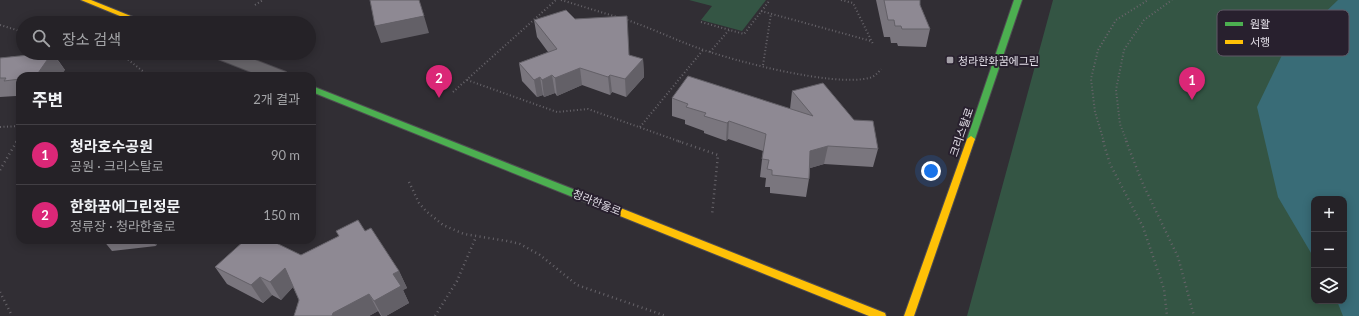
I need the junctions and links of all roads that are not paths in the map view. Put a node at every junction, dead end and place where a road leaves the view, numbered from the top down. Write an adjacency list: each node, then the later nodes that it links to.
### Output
1 (85, 0): 3 (street)
2 (1018, 0): 8 (street, 크리스탈로)
3 (126, 16)
4 (238, 60): 5 (street)
5 (269, 72)
6 (316, 91): 7 (street, 청라한울로)
7 (881, 316)
8 (909, 316)

